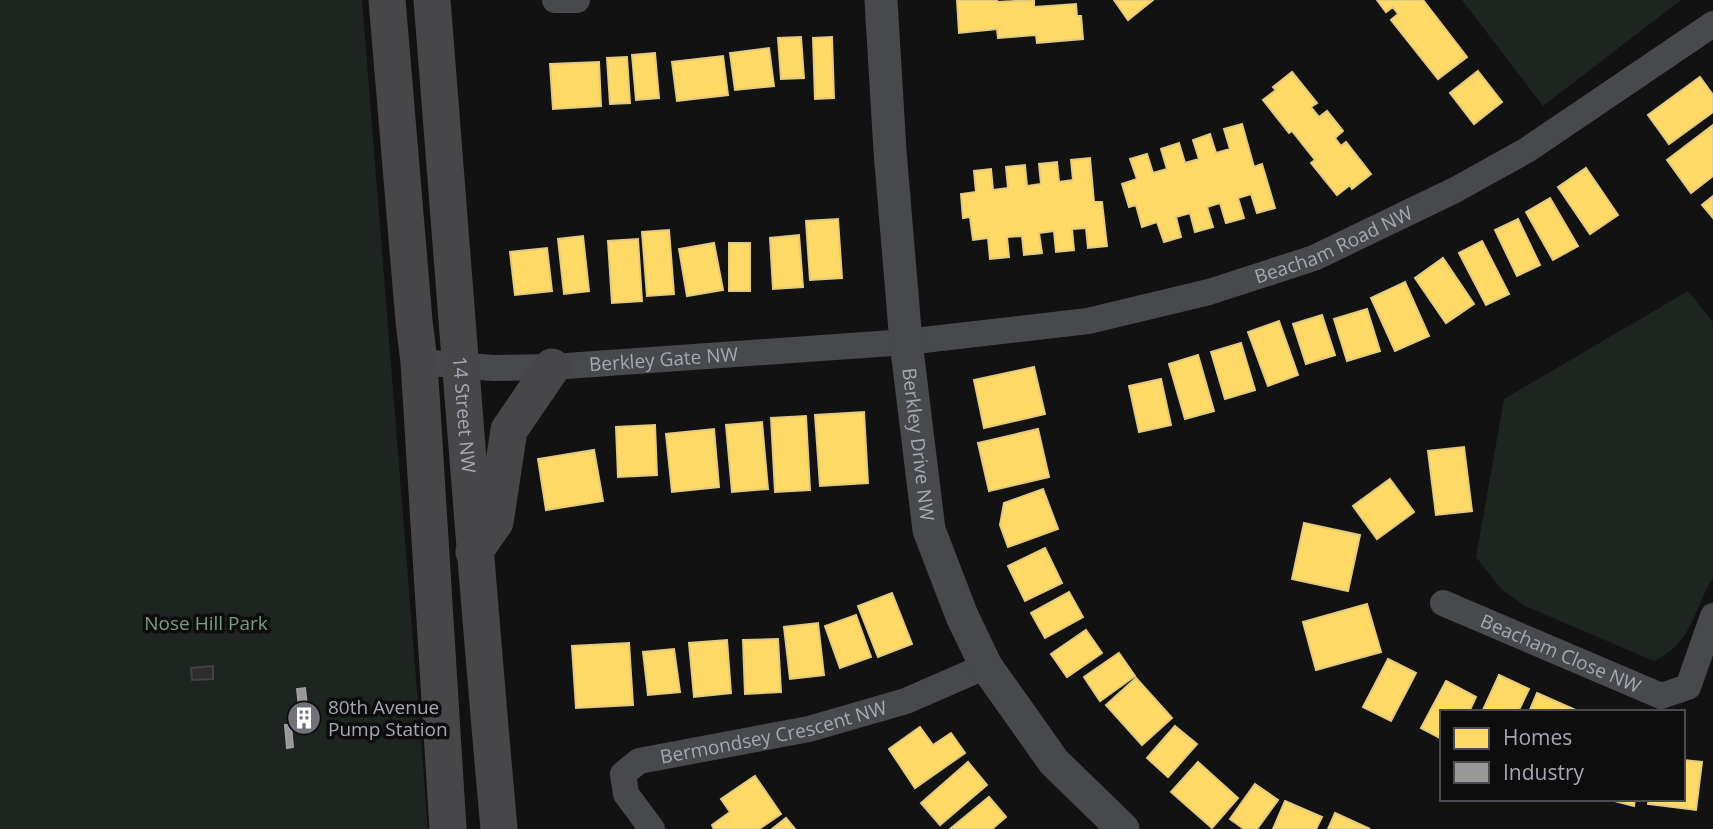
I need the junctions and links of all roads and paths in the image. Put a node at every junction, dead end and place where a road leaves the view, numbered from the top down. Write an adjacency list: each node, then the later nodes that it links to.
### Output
1 (387, 0): 8 (main road)
2 (432, 0): 9 (main road, 14 Street NW)
3 (555, 0): 4 (street)
4 (577, 0)
5 (881, 0): 7 (street, Berkley Drive NW)
6 (1713, 24): 7 (street, Beacham Road NW)
7 (906, 342): 10 (street, Berkley Gate NW); 14 (street, Berkley Drive NW)
8 (419, 362): 9 (street, Berkley Gate NW); 15 (main road)
9 (461, 366): 10 (street, Berkley Gate NW); 11 (main road, 14 Street NW)
10 (552, 368): 11 (main road)
11 (474, 553): 16 (main road, 14 Street NW)
12 (1443, 603): 13 (street, Beacham Close NW)
13 (1713, 616)
14 (986, 666): 17 (street, Bermondsey Crescent NW); 18 (street, Berkley Drive NW)
15 (448, 829)
16 (499, 829)
17 (652, 829)
18 (1123, 829)

